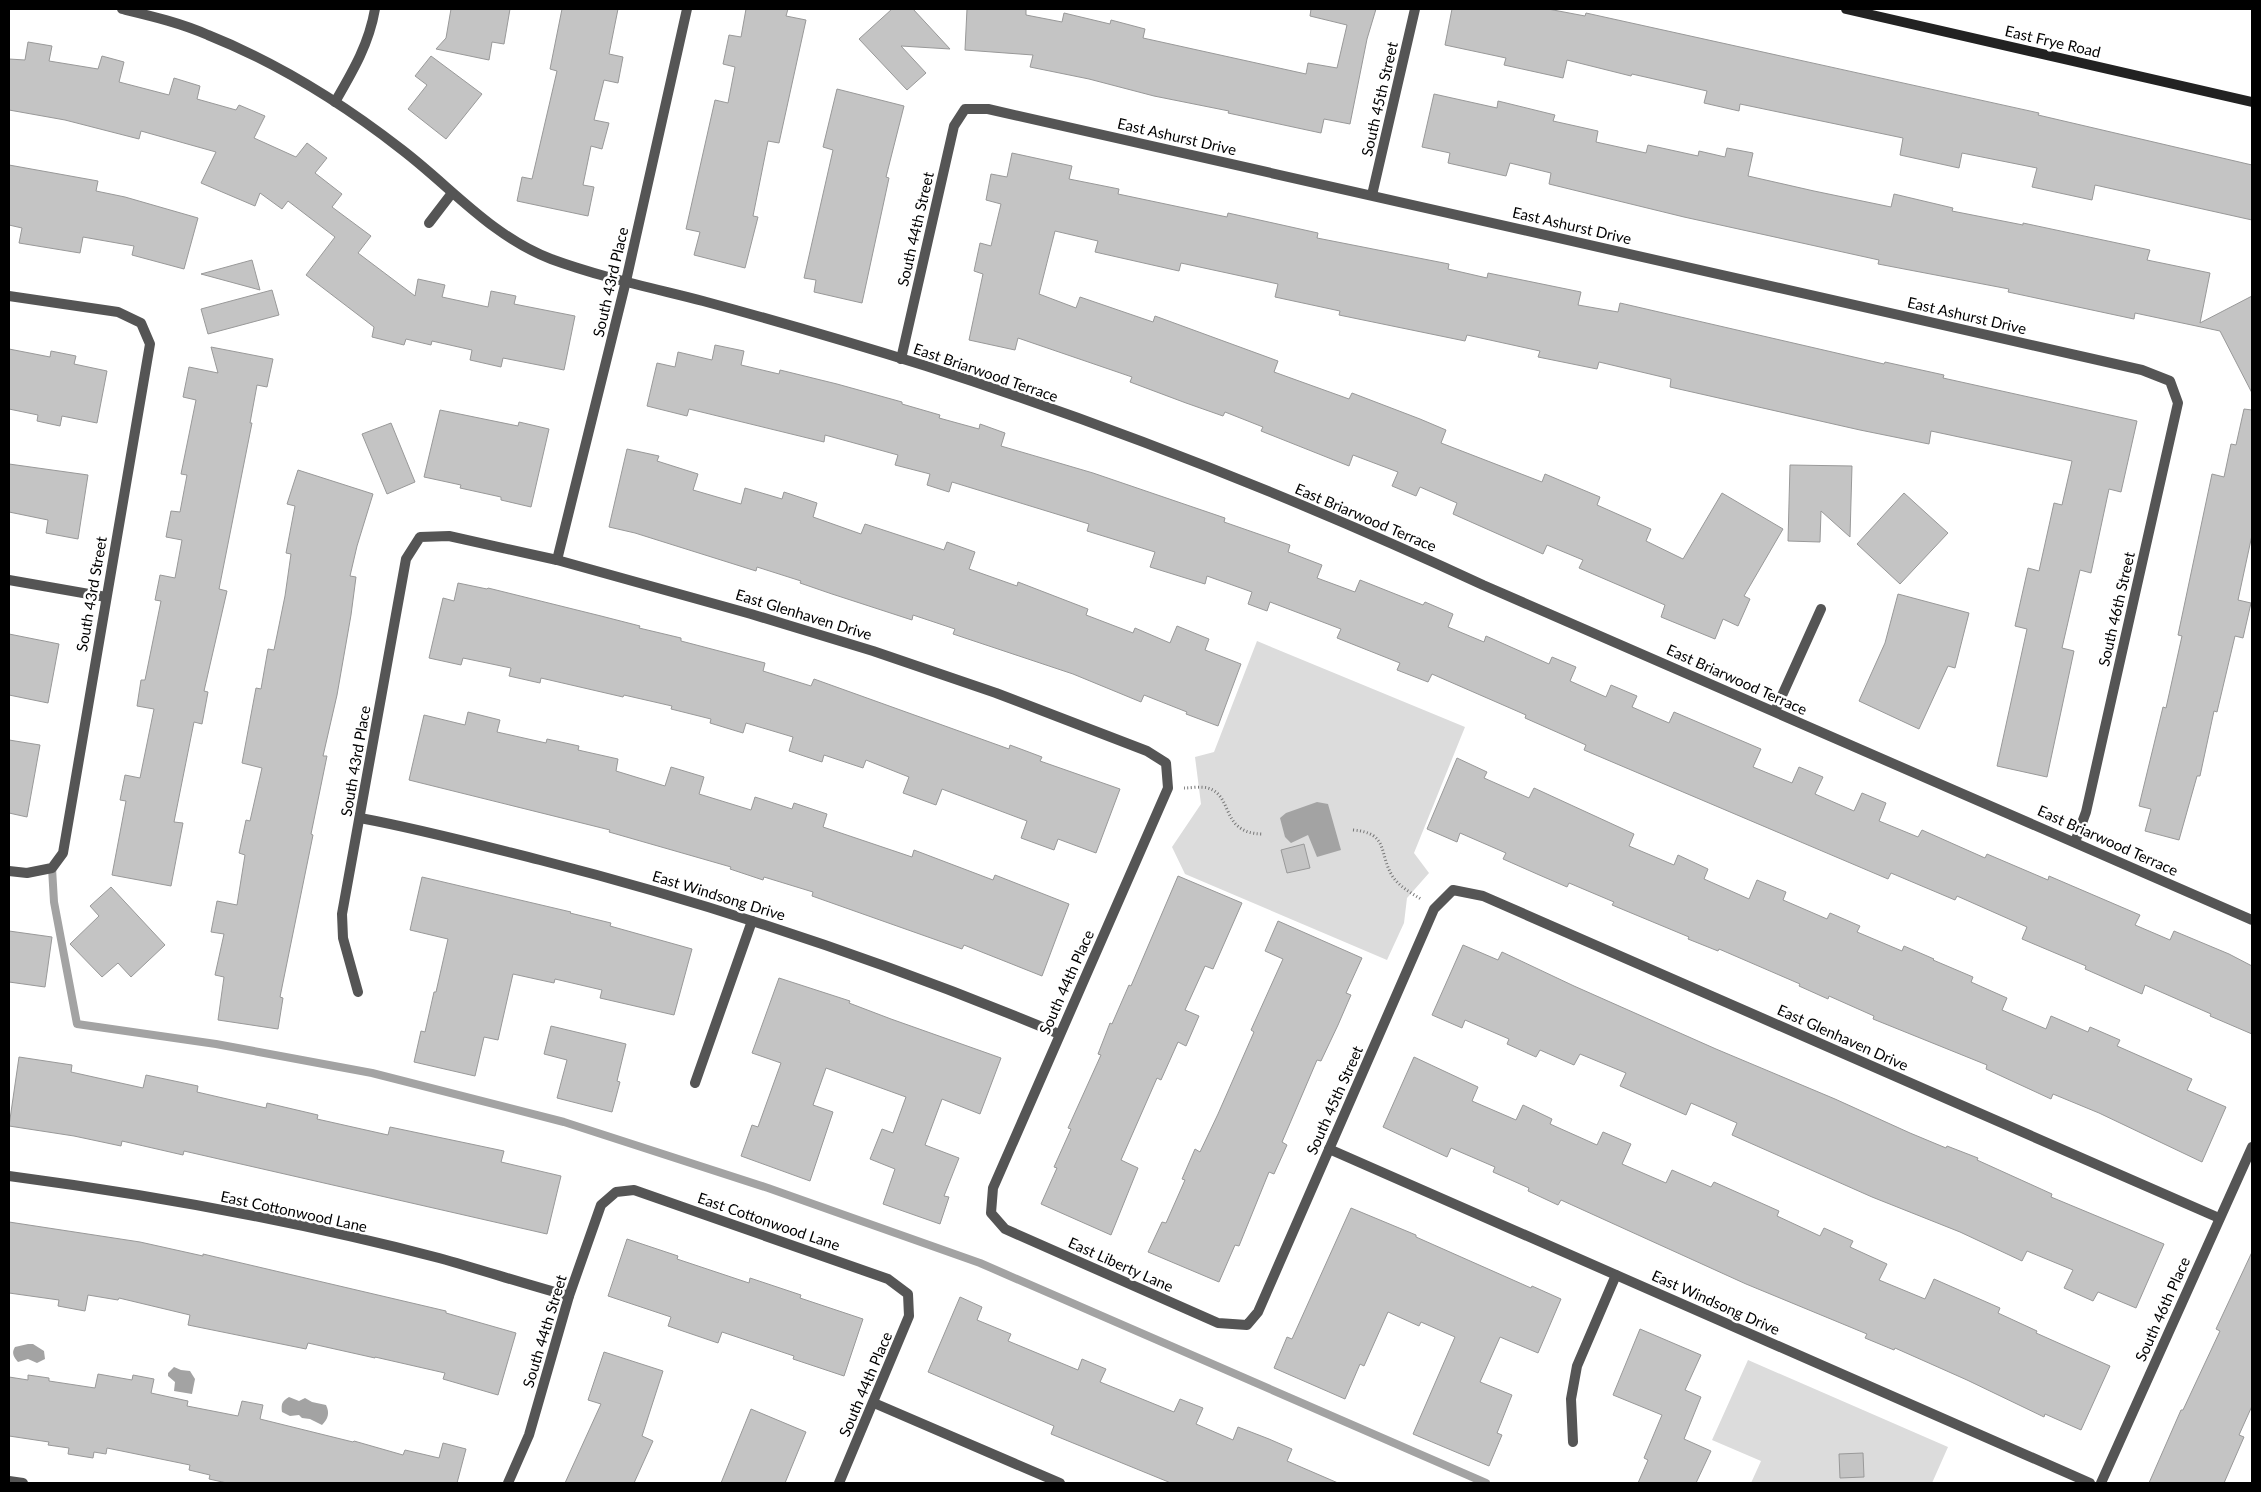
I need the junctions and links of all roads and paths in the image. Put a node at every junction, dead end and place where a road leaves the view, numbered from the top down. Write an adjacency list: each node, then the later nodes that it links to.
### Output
1 (122, 9): 6 (street, East Briarwood Terrace)
2 (375, 9): 6 (street)
3 (687, 9): 12 (street, South 43rd Place)
4 (1414, 9): 10 (street, South 45th Street)
5 (1846, 9): 7 (street, East Frye Road)
6 (335, 102): 9 (street, East Briarwood Terrace)
7 (2252, 102)
8 (965, 109): 10 (street, East Ashurst Drive); 14 (street, South 44th Street)
9 (452, 193): 11 (street); 12 (street, East Briarwood Terrace)
10 (1372, 195): 15 (street, East Ashurst Drive)
11 (428, 223)
12 (626, 281): 14 (street, East Briarwood Terrace); 17 (street, South 43rd Place)
13 (9, 296): 19 (street, South 43rd Street)
14 (901, 359): 21 (street, East Briarwood Terrace)
15 (2170, 382): 27 (street, South 46th Street)
16 (420, 537): 17 (street, East Glenhaven Drive); 24 (street, South 43rd Place)
17 (558, 560): 22 (street, East Glenhaven Drive)
18 (9, 580): 19 (street)
19 (106, 597): 28 (street, South 43rd Street)
20 (1821, 609): 21 (street)
21 (1775, 710): 27 (street, East Briarwood Terrace)
22 (1166, 763): 23 (street, South 44th Place)
23 (1168, 788): 26 (path); 34 (street, South 44th Place)
24 (360, 818): 32 (street, East Windsong Drive); 33 (street, South 43rd Place)
25 (1353, 830): 30 (path)
26 (1262, 834)
27 (2075, 842): 31 (street, East Briarwood Terrace)
28 (9, 871)
29 (1453, 890): 30 (street, South 45th Street); 41 (street, East Glenhaven Drive)
30 (1434, 909): 37 (street, South 45th Street)
31 (2252, 920)
32 (752, 921): 34 (street, East Windsong Drive); 35 (street)
33 (358, 992)
34 (1059, 1034): 40 (street, South 44th Place)
35 (695, 1083)
36 (2252, 1147): 41 (street, South 46th Place)
37 (1329, 1149): 42 (street, East Windsong Drive); 45 (street, South 45th Street)
38 (9, 1176): 44 (street, East Cottonwood Lane)
39 (616, 1192): 43 (street, East Cottonwood Lane); 44 (street, South 44th Street)
40 (991, 1213): 45 (street, East Liberty Lane)
41 (2219, 1218): 54 (street, South 46th Place)
42 (1616, 1275): 47 (street); 53 (street, East Windsong Drive)
43 (908, 1294): 46 (street, South 44th Place)
44 (569, 1296): 50 (street, South 44th Street)
45 (1247, 1325)
46 (874, 1403): 51 (street, South 44th Place); 52 (street)
47 (1573, 1442)
48 (9, 1482): 49 (street)
49 (23, 1483)
50 (508, 1483)
51 (839, 1483)
52 (1060, 1483)
53 (2090, 1483)
54 (2101, 1483)

